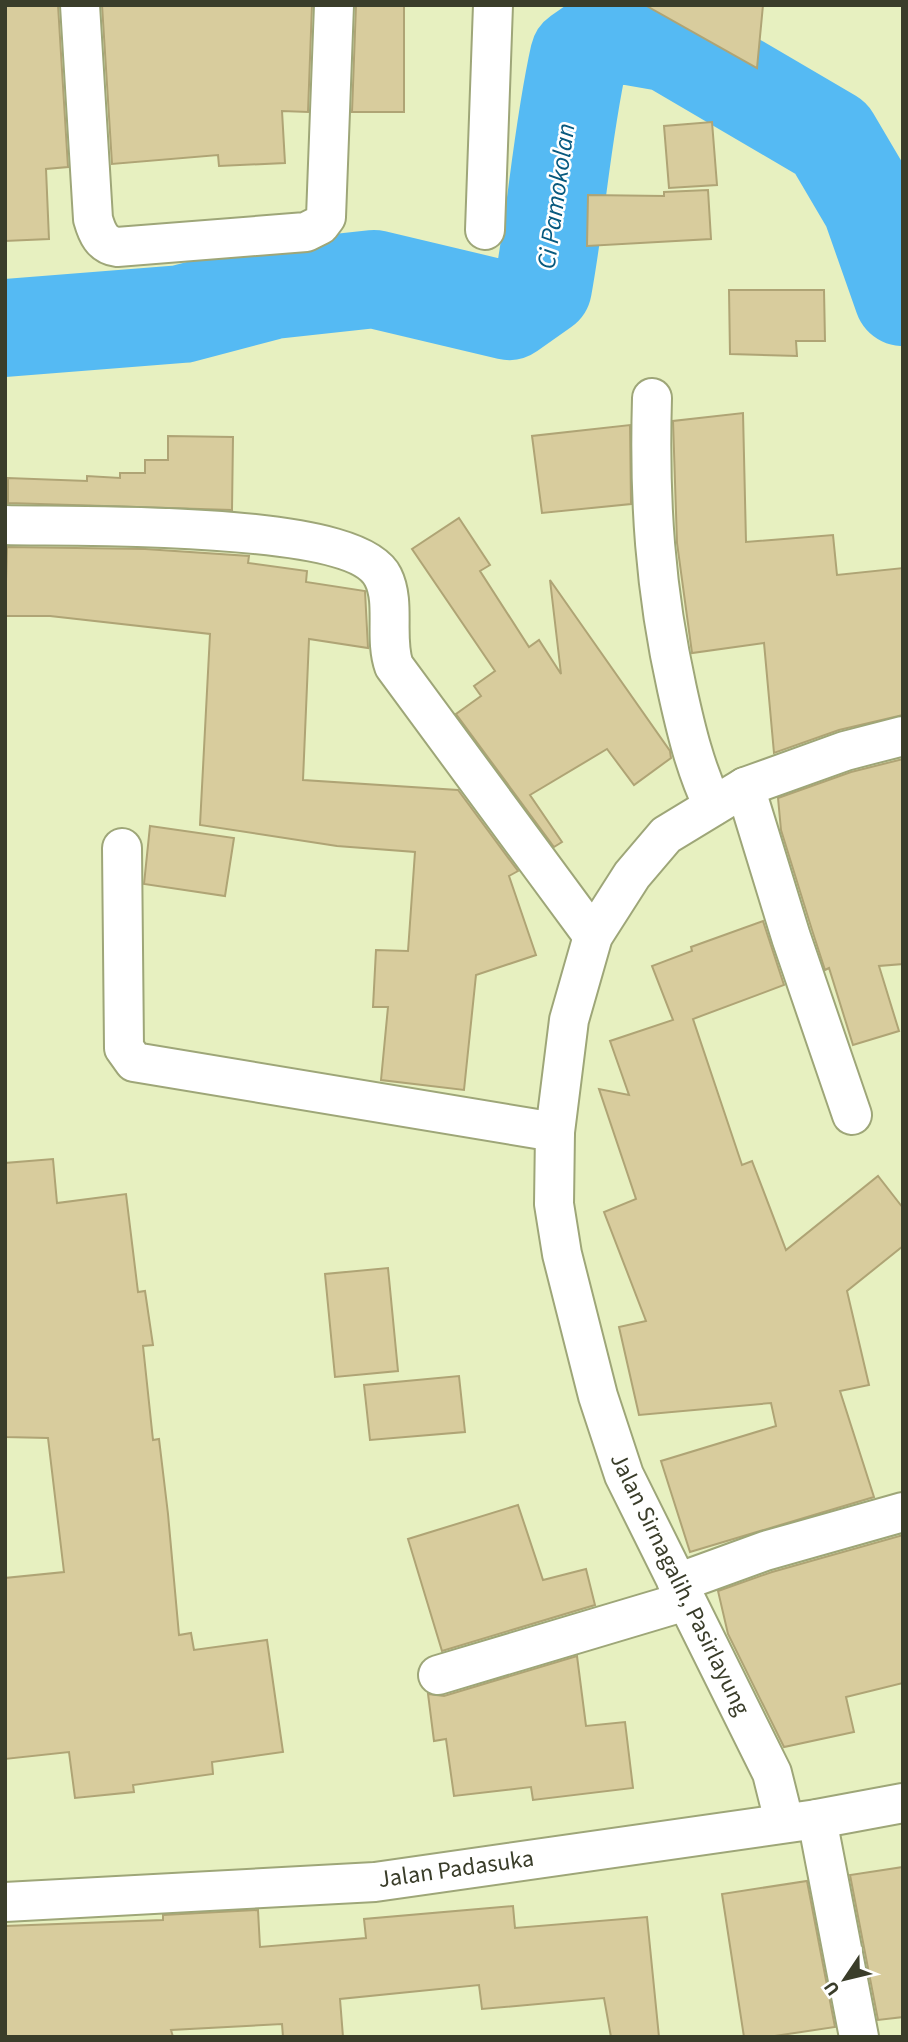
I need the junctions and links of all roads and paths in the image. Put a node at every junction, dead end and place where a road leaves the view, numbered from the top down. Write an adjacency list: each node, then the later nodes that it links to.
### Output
1 (80, 5): 2 (street)
2 (334, 5)
3 (493, 5): 4 (street)
4 (485, 230)
5 (652, 398): 9 (street)
6 (5, 526): 11 (street)
7 (903, 736): 8 (street, Jalan Sirnagalih, Pasirlayung)
8 (745, 787): 9 (street, Jalan Sirnagalih, Pasirlayung); 12 (street)
9 (713, 806): 11 (street, Jalan Sirnagalih, Pasirlayung)
10 (122, 848): 13 (street)
11 (593, 936): 13 (street, Jalan Sirnagalih, Pasirlayung)
12 (852, 1115)
13 (555, 1132): 15 (street, Jalan Sirnagalih, Pasirlayung)
14 (903, 1512): 15 (street)
15 (682, 1592): 16 (street); 18 (street, Jalan Sirnagalih, Pasirlayung)
16 (438, 1675)
17 (903, 1803): 18 (street, Jalan Padasuka)
18 (801, 1820): 19 (street, Jalan Padasuka); 20 (street, Jalan Sirnagalih, Pasirlayung)
19 (5, 1902)
20 (859, 2037)

